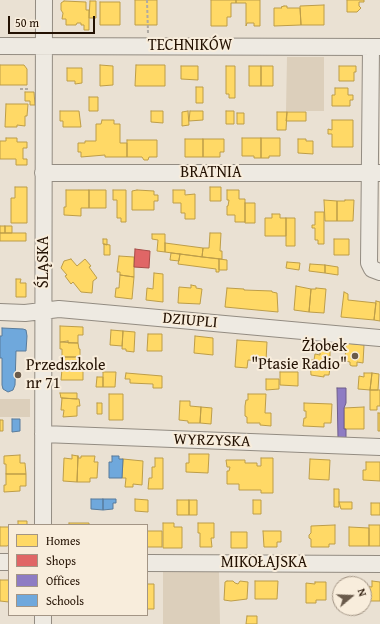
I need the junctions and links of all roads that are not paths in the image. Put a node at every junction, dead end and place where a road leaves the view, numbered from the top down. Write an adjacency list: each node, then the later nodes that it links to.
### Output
1 (44, 0): 3 (street, ŚLĄSKA)
2 (0, 46): 3 (street, TECHNIKÓW)
3 (43, 46): 4 (street, TECHNIKÓW); 5 (street, ŚLĄSKA)
4 (375, 47): 6 (street)
5 (43, 173): 6 (street, BRATNIA); 8 (street, ŚLĄSKA)
6 (375, 173): 7 (street)
7 (376, 271)
8 (44, 311): 9 (street, DZIUPLI); 10 (street, DZIUPLI); 11 (street, ŚLĄSKA)
9 (0, 312)
10 (380, 338)
11 (43, 434): 12 (street, WYRZYSKA); 13 (street, ŚLĄSKA)
12 (380, 447)
13 (43, 524)
14 (148, 563): 15 (street, MIKOŁAJSKA)
15 (380, 564)

